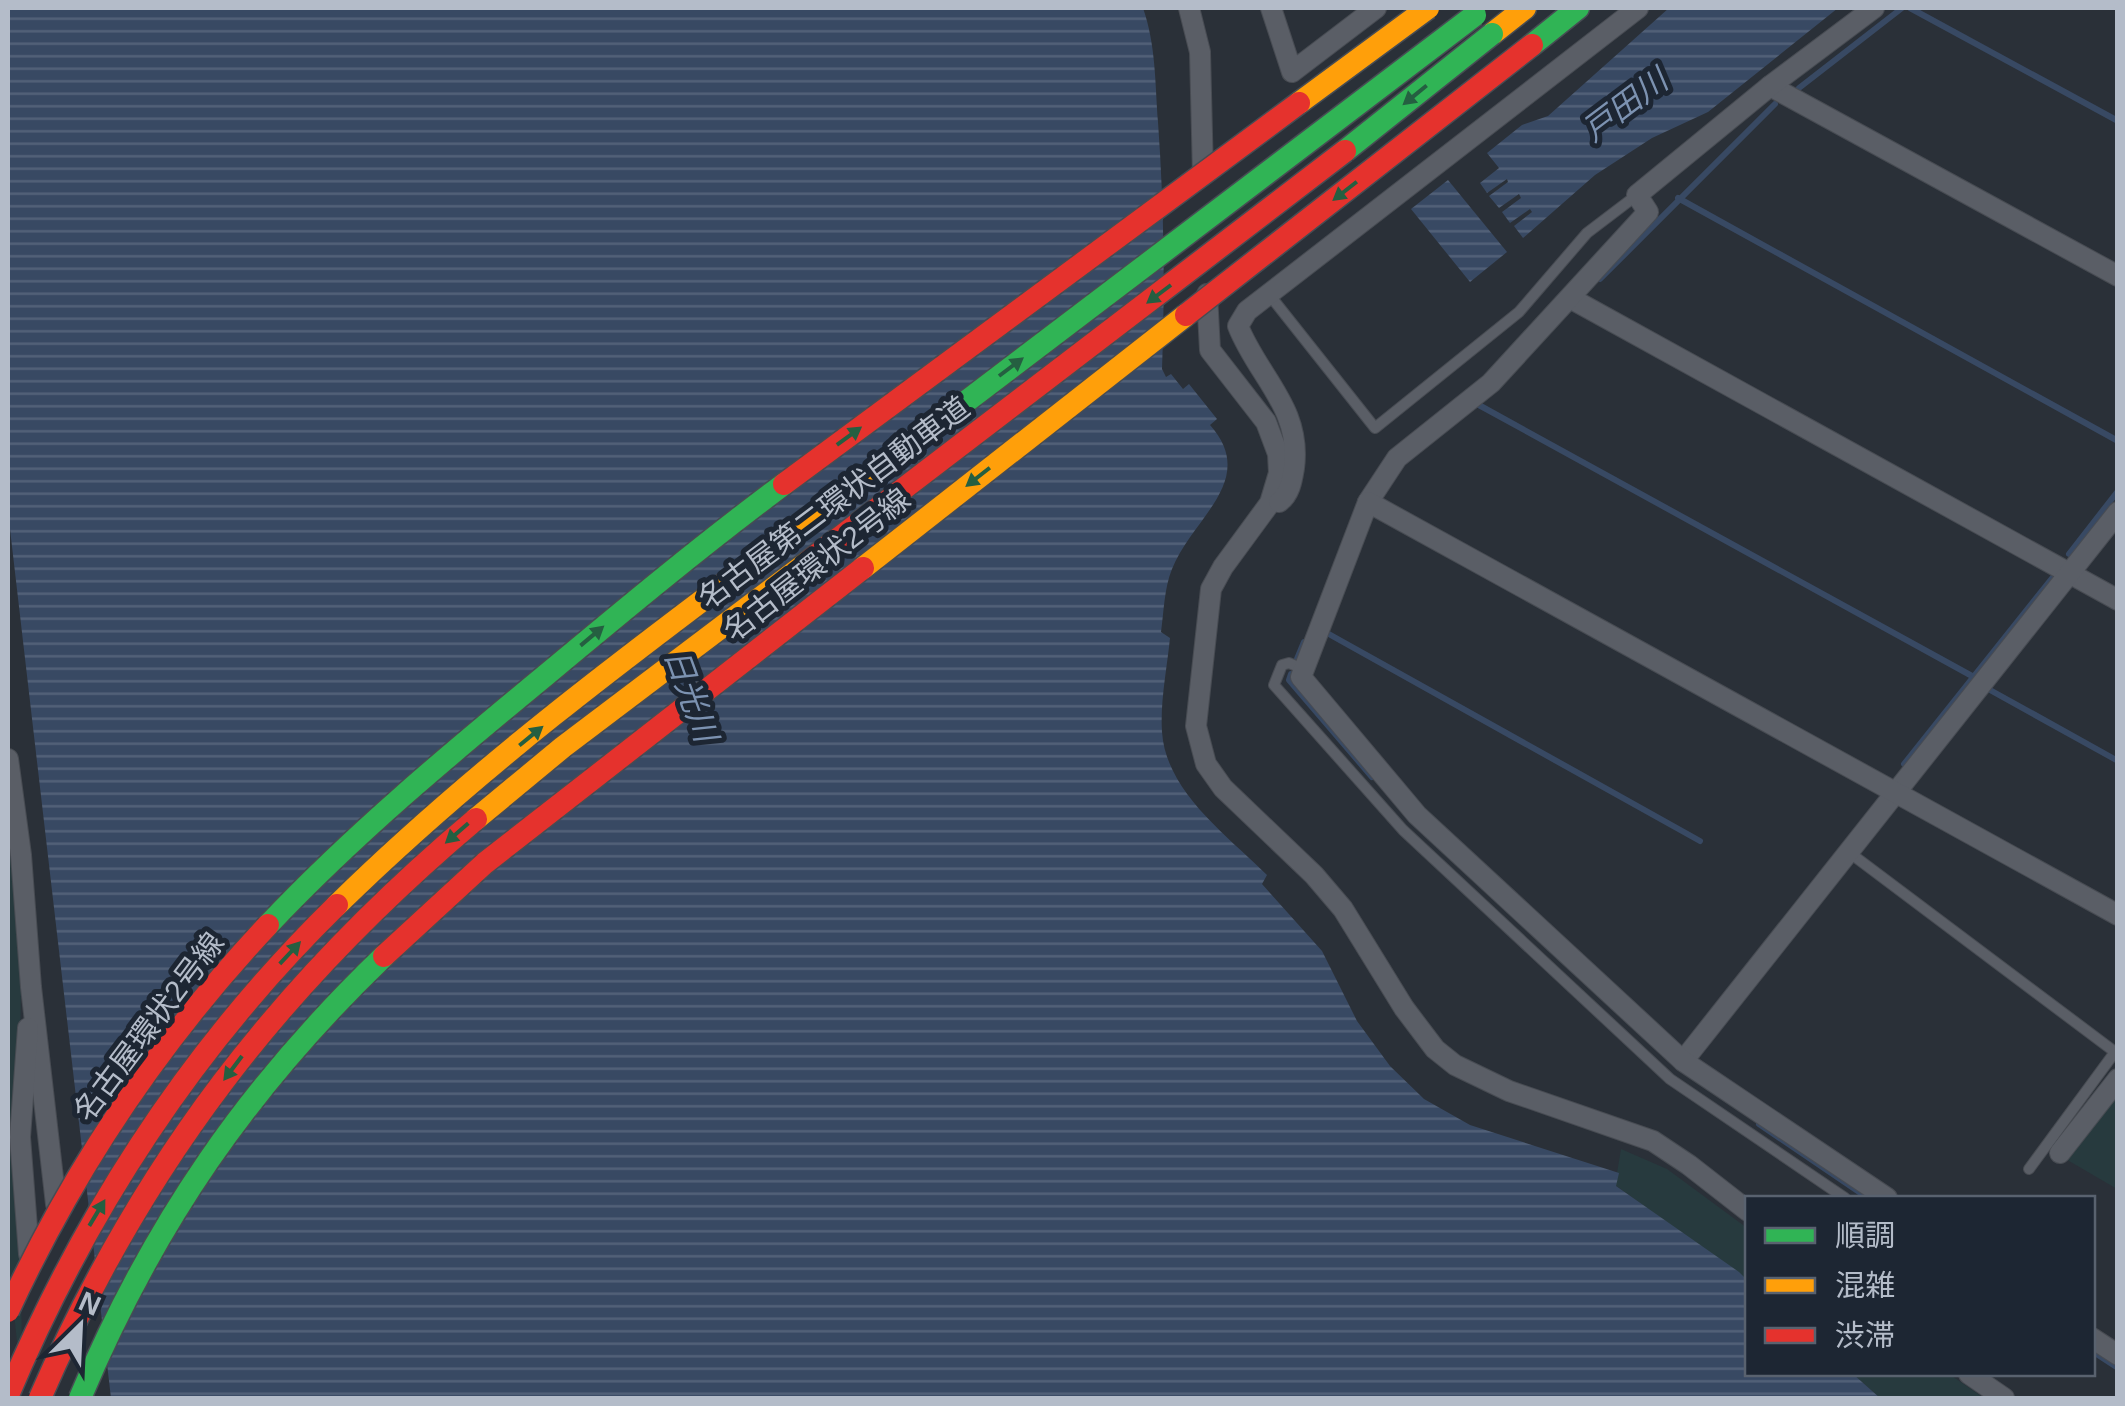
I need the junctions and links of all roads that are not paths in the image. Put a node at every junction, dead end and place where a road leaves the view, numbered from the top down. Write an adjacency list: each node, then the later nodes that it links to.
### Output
1 (1189, 8): 17 (street)
2 (1271, 8): 3 (street)
3 (1376, 8)
4 (1428, 8): 34 (highway, 名古屋環状2号線, one-way to 4, bridge)
5 (1484, 8): 38 (highway, 名古屋第二環状自動車道, one-way to 5, bridge)
6 (1525, 8): 39 (highway, 名古屋第二環状自動車道, one-way to 39, bridge)
7 (1578, 8): 40 (highway, 名古屋環状2号線, one-way to 40, bridge)
8 (1638, 8): 13 (street)
9 (1874, 8): 10 (street)
10 (1770, 86): 11 (street); 12 (street)
11 (1637, 195): 13 (lane); 14 (street)
12 (2118, 276)
13 (1268, 293): 17 (street)
14 (1570, 298): 15 (street); 18 (street)
15 (1368, 502): 20 (street); 22 (street)
16 (2118, 512): 18 (street)
17 (1259, 519): 33 (street)
18 (2070, 574): 19 (street); 22 (street)
19 (2118, 600)
20 (1304, 670): 26 (street); 27 (lane)
21 (8, 759): 25 (street)
22 (1898, 792): 23 (street); 24 (street)
23 (1850, 853): 26 (street); 30 (lane)
24 (2118, 914)
25 (31, 986): 39 (street); 40 (street)
26 (1684, 1061): 27 (lane); 32 (street)
27 (1670, 1078): 31 (lane)
28 (2118, 1079): 29 (street)
29 (2060, 1153)
30 (2028, 1169)
31 (1841, 1196)
32 (1884, 1196)
33 (1745, 1209)
34 (8, 1310)
35 (2095, 1340): 36 (street)
36 (2118, 1355)
37 (1972, 1376): 41 (street)
38 (8, 1395)
39 (43, 1398)
40 (77, 1398)
41 (2004, 1398)

